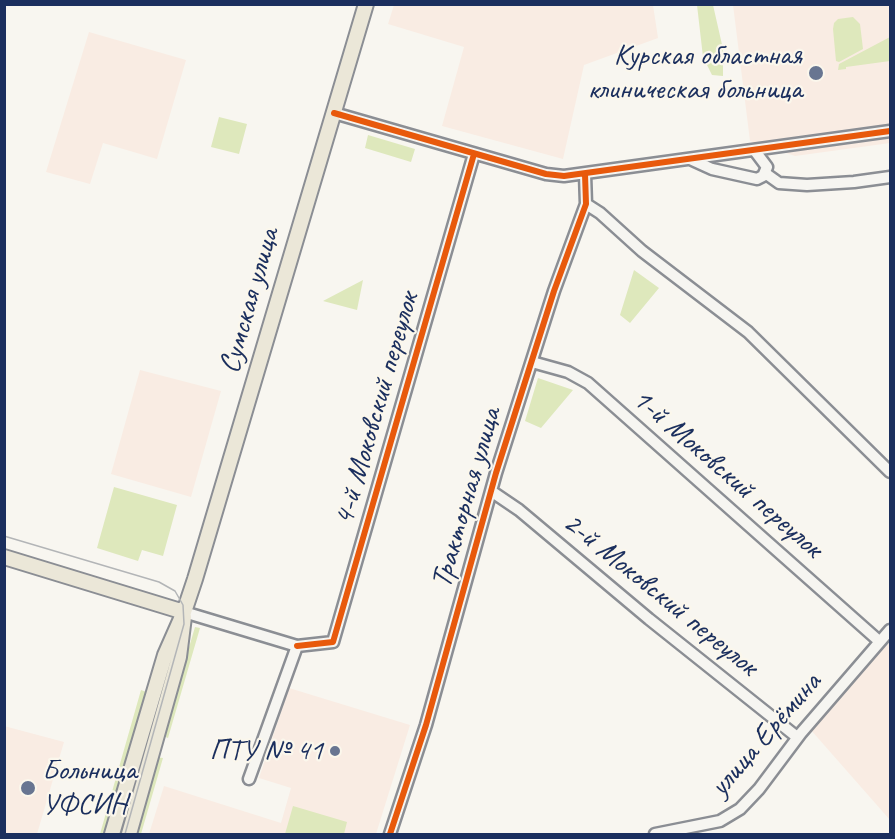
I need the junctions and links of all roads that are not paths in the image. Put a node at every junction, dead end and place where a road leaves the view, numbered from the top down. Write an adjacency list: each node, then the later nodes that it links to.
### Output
1 (366, 4): 2 (main road, Сумская улица)
2 (334, 113): 5 (street); 15 (main road, Сумская улица)
3 (891, 131): 4 (street)
4 (755, 151): 6 (street); 7 (street)
5 (474, 154): 8 (street); 18 (street, 4-й Моковский переулок)
6 (690, 159): 7 (street); 8 (street)
7 (765, 173): 9 (street)
8 (585, 174): 10 (street, Тракторная улица)
9 (891, 177)
10 (586, 204): 11 (street, Тракторная улица); 12 (street)
11 (532, 362): 13 (street, Тракторная улица); 17 (street, 1-й Моковский переулок)
12 (891, 472)
13 (491, 491): 19 (street, 2-й Моковский переулок); 23 (street, Тракторная улица)
14 (4, 558): 15 (main road)
15 (184, 612): 18 (street); 21 (main road, Сумская улица); 22 (main road, Сумская улица)
16 (891, 630): 17 (street, улица Ерёмина)
17 (879, 641): 19 (street, улица Ерёмина)
18 (297, 646): 20 (street)
19 (797, 737): 24 (street, улица Ерёмина)
20 (249, 778)
21 (112, 834)
22 (129, 834)
23 (390, 834)
24 (655, 834)

